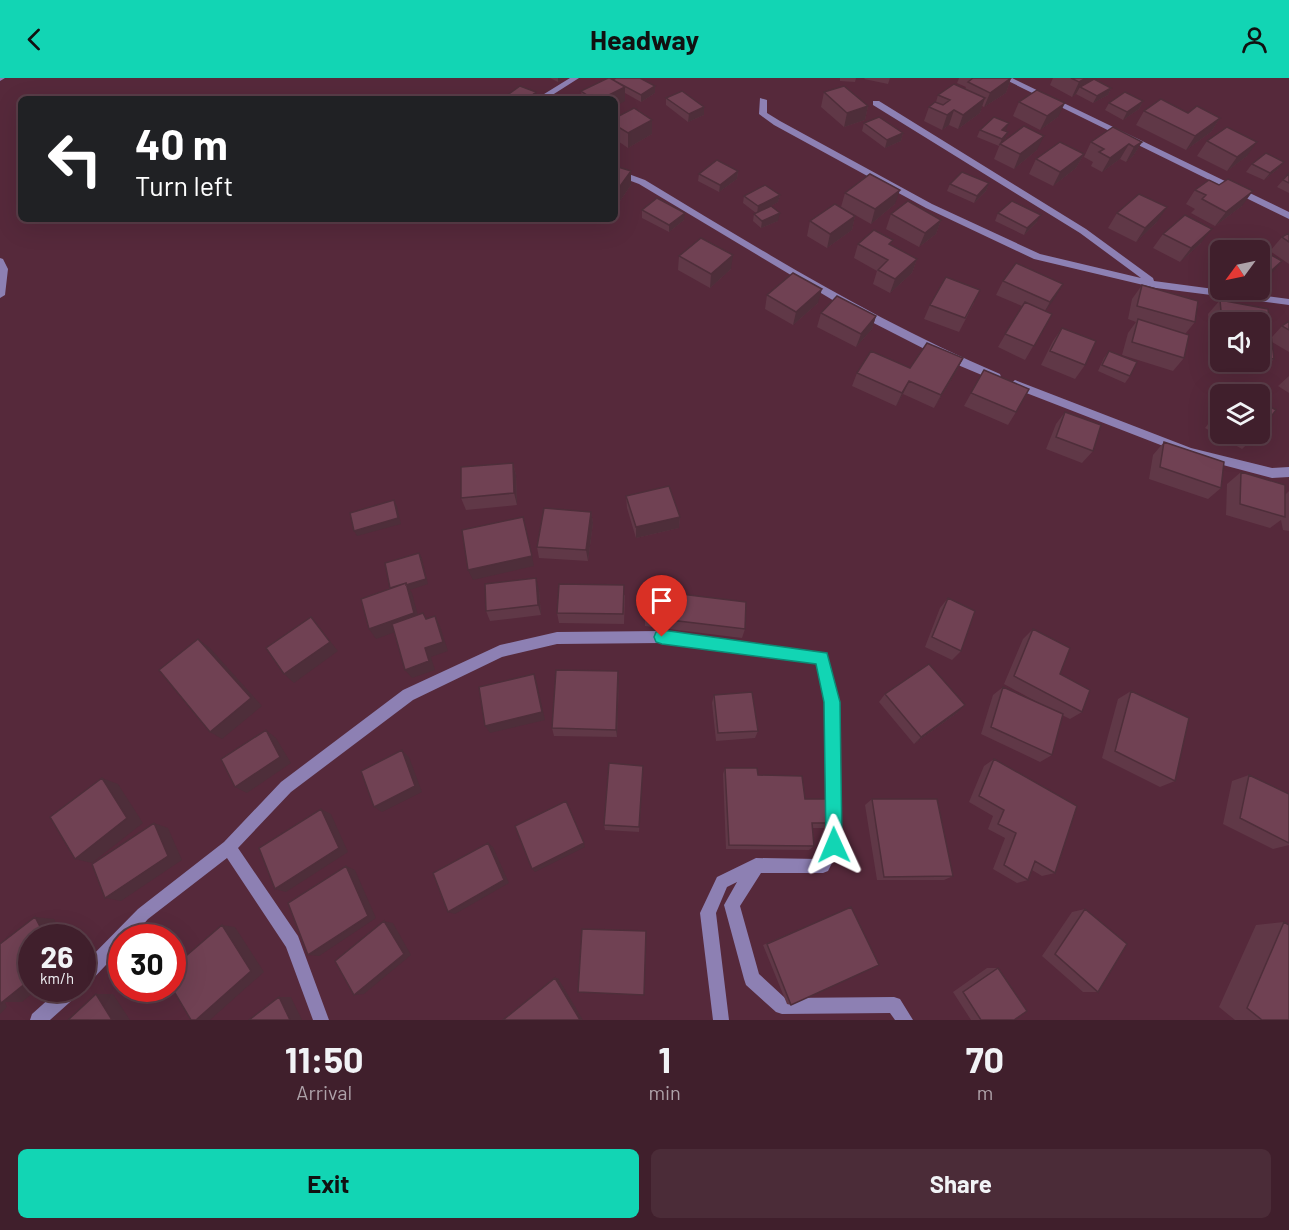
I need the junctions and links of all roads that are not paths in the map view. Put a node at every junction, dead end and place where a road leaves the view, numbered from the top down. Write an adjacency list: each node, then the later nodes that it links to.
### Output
1 (575, 78): 3 (street)
2 (1006, 78): 7 (street)
3 (545, 96)
4 (763, 100): 9 (street)
5 (876, 103): 9 (street)
6 (618, 172): 12 (street)
7 (1289, 216)
8 (0, 261): 10 (street)
9 (1156, 285): 11 (street)
10 (0, 295)
11 (1289, 302)
12 (1289, 472)
13 (229, 847): 14 (street); 15 (street); 18 (street)
14 (756, 865): 19 (street); 20 (street)
15 (96, 963)
16 (58, 1002): 17 (street)
17 (38, 1020)
18 (321, 1020)
19 (721, 1020)
20 (905, 1020)

